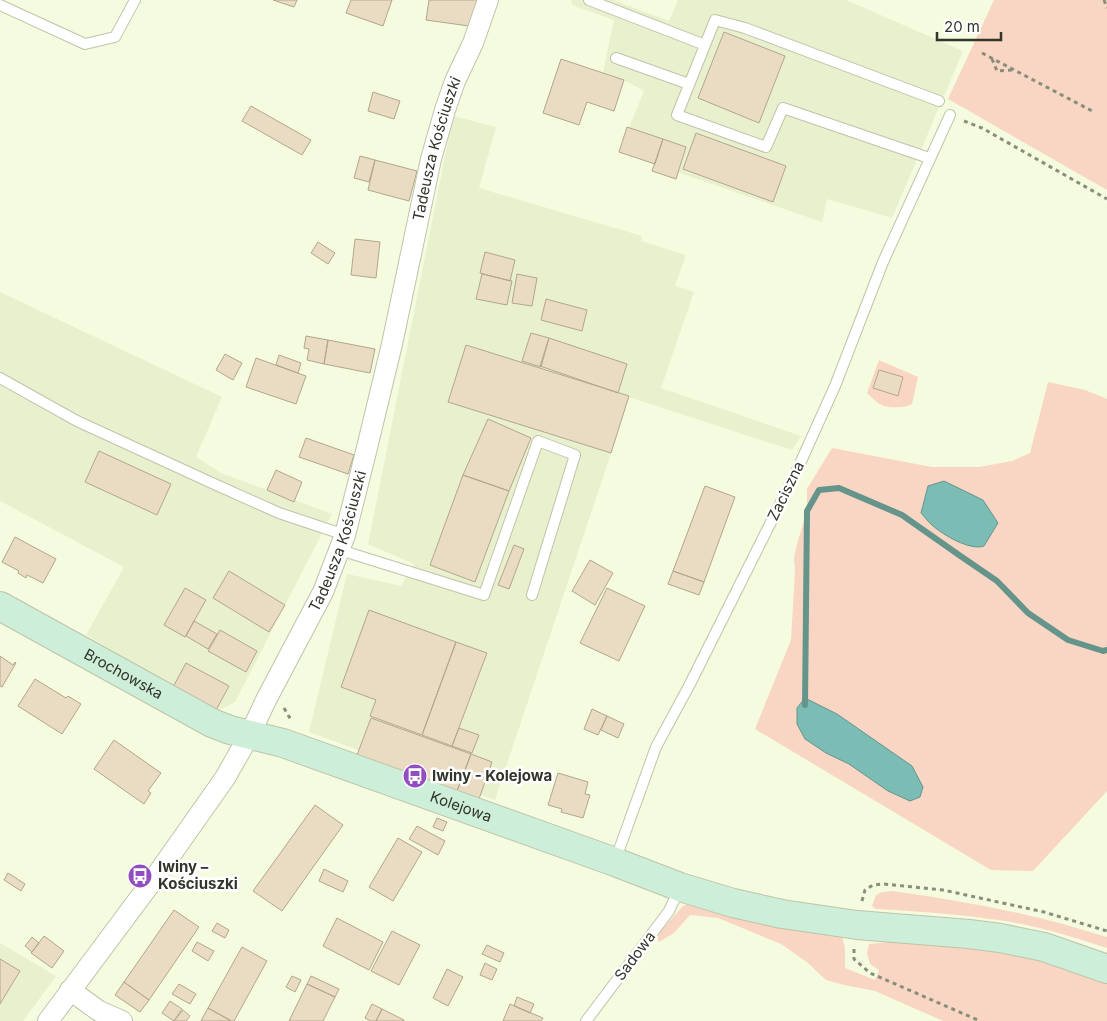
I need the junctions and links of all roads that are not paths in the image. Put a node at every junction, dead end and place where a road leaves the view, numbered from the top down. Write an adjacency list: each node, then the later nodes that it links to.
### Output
1 (135, 0): 4 (lane)
2 (488, 0): 12 (street, Tadeusza Kościuszki)
3 (589, 0): 5 (lane)
4 (0, 5)
5 (705, 45): 7 (lane); 8 (lane)
6 (616, 58): 7 (lane)
7 (690, 84): 10 (lane)
8 (939, 101)
9 (950, 115): 10 (lane, Zaciszna)
10 (930, 158): 16 (lane, Zaciszna)
11 (0, 378): 12 (lane)
12 (342, 542): 13 (lane); 15 (street, Tadeusza Kościuszki)
13 (532, 595)
14 (0, 606): 15 (street, Brochowska)
15 (250, 734): 16 (street, Kolejowa); 19 (street, Tadeusza Kościuszki)
16 (614, 862): 17 (street, Kolejowa)
17 (680, 887): 18 (street, Kolejowa); 22 (lane, Sadowa)
18 (1107, 969)
19 (70, 990): 20 (street, Tadeusza Kościuszki); 21 (street)
20 (48, 1021)
21 (122, 1021)
22 (586, 1021)

